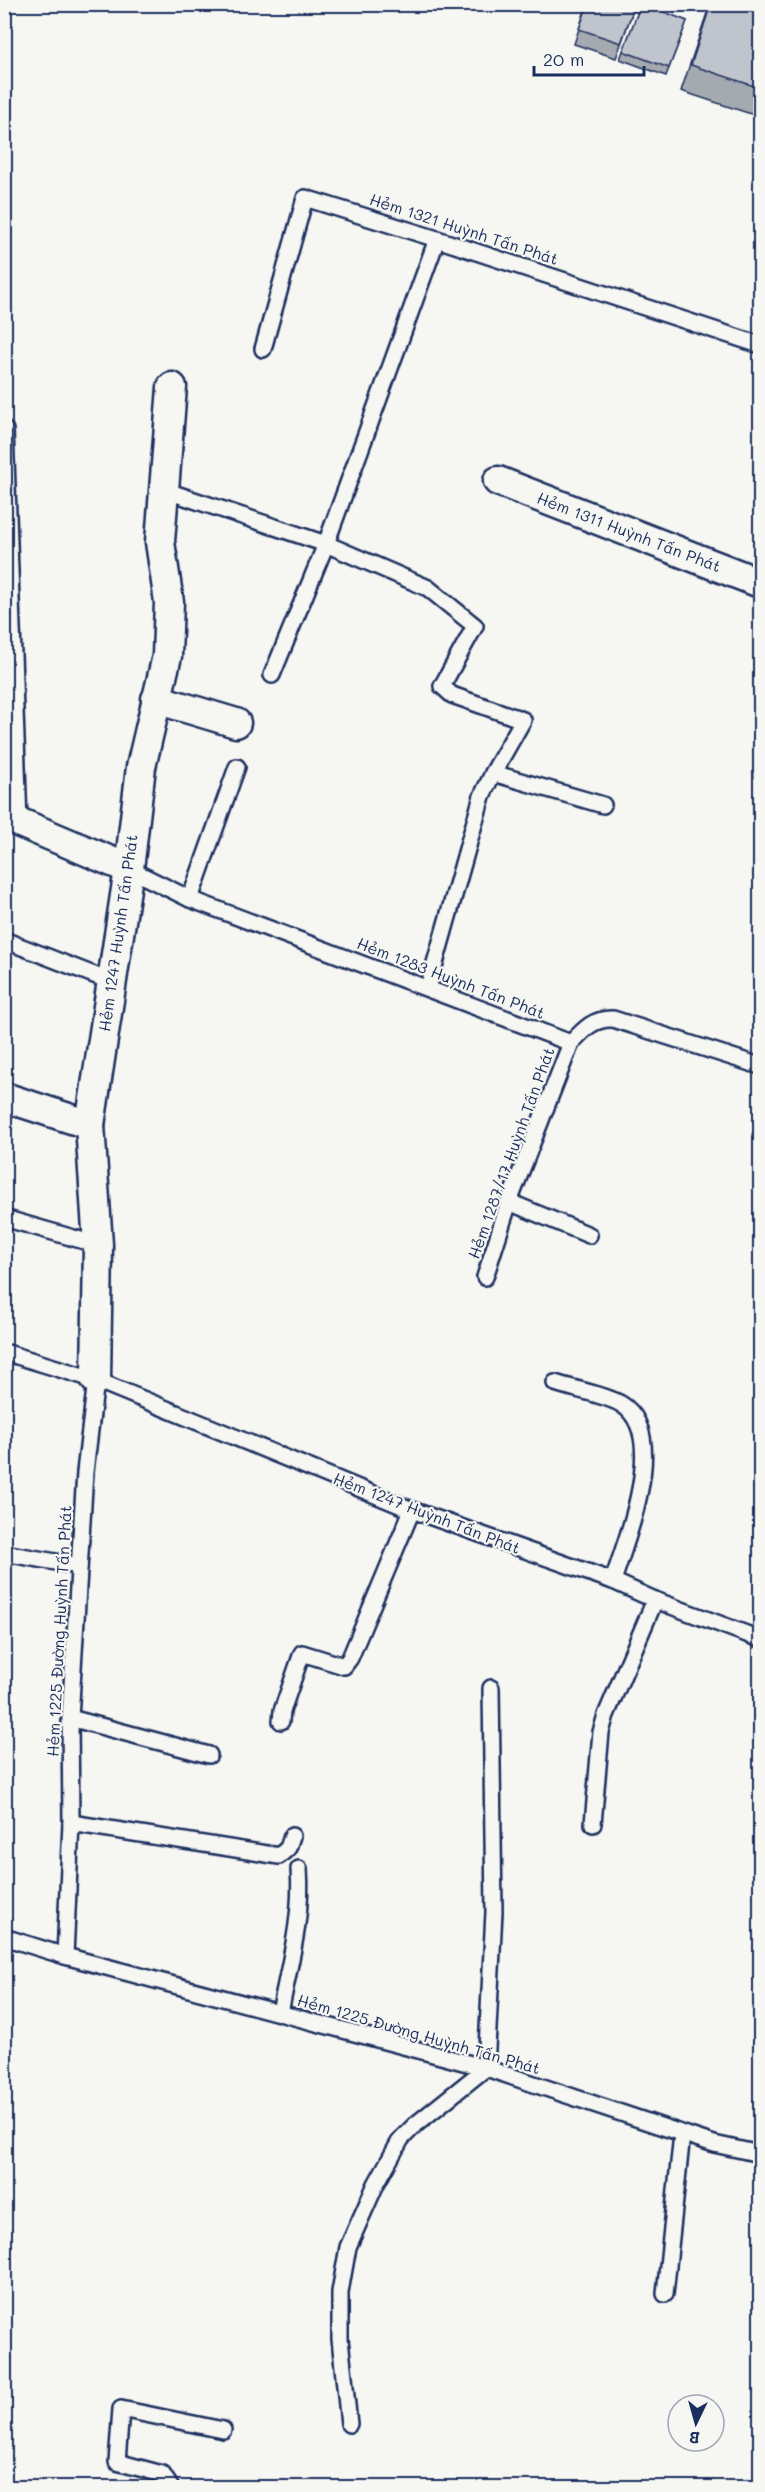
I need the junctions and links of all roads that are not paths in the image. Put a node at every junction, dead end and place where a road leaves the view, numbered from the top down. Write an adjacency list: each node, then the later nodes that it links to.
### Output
1 (437, 239): 2 (lane, Hẻm 1321 Huỳnh Tấn Phát); 3 (lane, Hẻm 1321 Huỳnh Tấn Phát); 8 (lane)
2 (760, 345)
3 (263, 349)
4 (171, 387): 7 (street, Hẻm 1247 Huỳnh Tấn Phát)
5 (5, 430): 16 (lane)
6 (498, 481): 9 (street, Hẻm 1311 Huỳnh Tấn Phát)
7 (164, 490): 8 (lane); 11 (street, Hẻm 1247 Huỳnh Tấn Phát)
8 (326, 544): 10 (lane); 14 (lane)
9 (760, 583)
10 (272, 675)
11 (156, 699): 12 (street); 17 (street, Hẻm 1247 Huỳnh Tấn Phát)
12 (236, 723)
13 (237, 767): 18 (lane)
14 (493, 773): 15 (lane); 21 (lane)
15 (603, 805)
16 (12, 819): 17 (street)
17 (129, 868): 18 (lane, Hẻm 1283 Huỳnh Tấn Phát); 20 (street, Hẻm 1247 Huỳnh Tấn Phát)
18 (190, 899): 21 (lane, Hẻm 1283 Huỳnh Tấn Phát)
19 (4, 940): 20 (lane)
20 (112, 982): 25 (street, Hẻm 1247 Huỳnh Tấn Phát)
21 (428, 988): 22 (lane, Hẻm 1283 Huỳnh Tấn Phát)
22 (571, 1043): 23 (lane); 26 (lane, Hẻm 1287/17 Huỳnh Tấn Phát)
23 (760, 1066)
24 (4, 1097): 25 (street)
25 (90, 1125): 29 (street, Hẻm 1247 Huỳnh Tấn Phát)
26 (509, 1202): 28 (lane); 30 (lane, Hẻm 1287/17 Huỳnh Tấn Phát)
27 (4, 1218): 29 (lane)
28 (589, 1235)
29 (98, 1245): 32 (street, Hẻm 1247 Huỳnh Tấn Phát)
30 (484, 1277)
31 (4, 1352): 32 (lane, Hẻm 1247 Huỳnh Tấn Phát)
32 (96, 1380): 34 (lane, Hẻm 1247 Huỳnh Tấn Phát); 36 (lane, Hẻm 1225 Đường Huỳnh Tấn Phát)
33 (555, 1383): 37 (lane)
34 (412, 1510): 37 (lane, Hẻm 1247 Huỳnh Tấn Phát); 42 (lane)
35 (4, 1553): 36 (lane)
36 (79, 1566): 41 (lane, Hẻm 1225 Đường Huỳnh Tấn Phát)
37 (613, 1581): 38 (lane, Hẻm 1247 Huỳnh Tấn Phát)
38 (655, 1600): 39 (lane, Hẻm 1247 Huỳnh Tấn Phát); 45 (lane)
39 (760, 1639)
40 (491, 1688): 51 (lane)
41 (70, 1718): 43 (lane); 44 (lane, Hẻm 1225 Đường Huỳnh Tấn Phát)
42 (281, 1722)
43 (209, 1755)
44 (70, 1823): 46 (lane); 49 (lane, Hẻm 1225 Đường Huỳnh Tấn Phát)
45 (593, 1824)
46 (292, 1836)
47 (299, 1869): 50 (lane)
48 (4, 1936): 49 (lane, Hẻm 1225 Đường Huỳnh Tấn Phát)
49 (65, 1956): 50 (lane, Hẻm 1225 Đường Huỳnh Tấn Phát)
50 (280, 2013): 51 (lane, Hẻm 1225 Đường Huỳnh Tấn Phát)
51 (486, 2068): 52 (lane, Hẻm 1225 Đường Huỳnh Tấn Phát); 55 (lane)
52 (682, 2134): 53 (lane, Hẻm 1225 Đường Huỳnh Tấn Phát); 54 (lane)
53 (760, 2154)
54 (664, 2294)
55 (349, 2424)
56 (223, 2430): 57 (lane)
57 (171, 2487)

